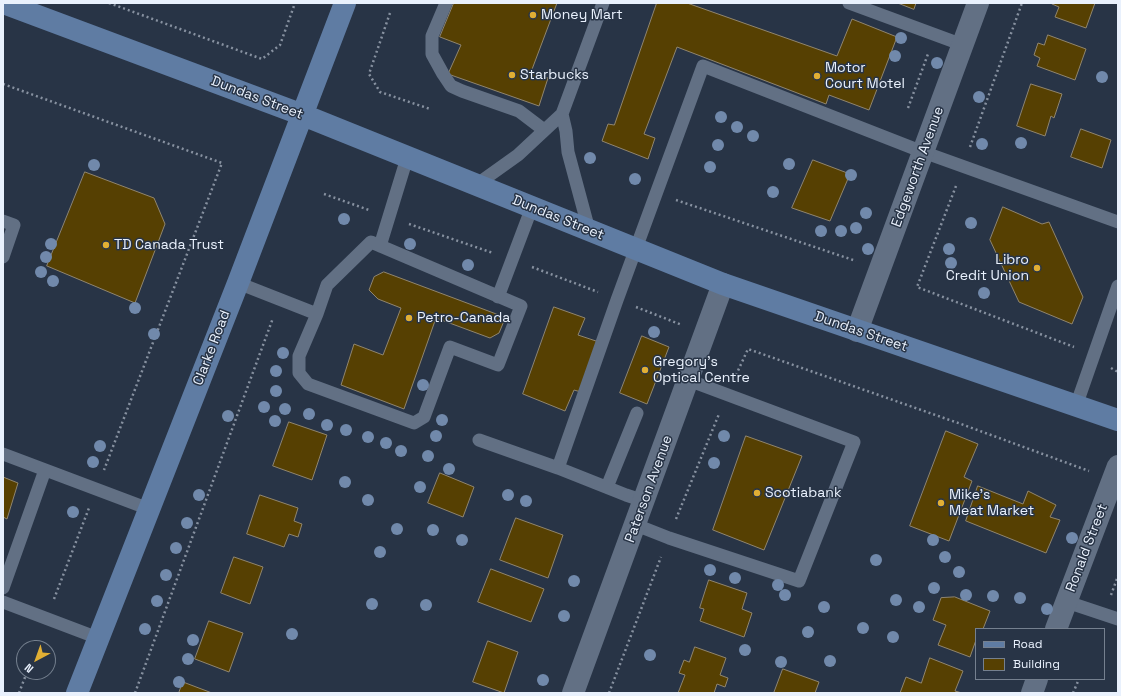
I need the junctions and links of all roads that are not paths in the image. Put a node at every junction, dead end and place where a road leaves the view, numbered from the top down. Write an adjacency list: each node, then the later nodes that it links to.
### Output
1 (3, 3): 9 (main road, Dundas Street)
2 (346, 3): 9 (main road, Clarke Road)
3 (446, 3): 10 (lane)
4 (603, 3): 8 (lane)
5 (849, 3): 7 (lane)
6 (978, 3): 7 (street, Edgeworth Avenue)
7 (963, 45): 11 (street, Edgeworth Avenue)
8 (562, 114): 10 (lane); 17 (lane)
9 (303, 115): 12 (main road, Dundas Street); 21 (main road, Clarke Road)
10 (544, 130): 13 (lane)
11 (923, 152): 16 (lane); 19 (lane); 26 (street, Edgeworth Avenue)
12 (407, 158): 13 (main road, Dundas Street); 18 (lane)
13 (476, 185): 14 (main road, Dundas Street)
14 (532, 207): 17 (main road, Dundas Street); 24 (lane)
15 (3, 220): 20 (lane)
16 (1118, 222)
17 (589, 230): 19 (main road, Dundas Street)
18 (380, 246): 24 (lane); 25 (lane)
19 (636, 249): 22 (main road, Dundas Street); 34 (lane)
20 (3, 257)
21 (238, 283): 25 (lane); 38 (main road, Clarke Road)
22 (723, 284): 26 (main road, Dundas Street); 27 (street, Paterson Avenue)
23 (1118, 286): 28 (lane)
24 (498, 297): 25 (lane)
25 (317, 314)
26 (858, 331): 28 (main road, Dundas Street)
27 (688, 380): 37 (street, Paterson Avenue); 39 (lane)
28 (1076, 406): 30 (main road, Dundas Street)
29 (637, 413): 36 (lane)
30 (1118, 420)
31 (479, 440): 34 (lane)
32 (3, 454): 35 (lane)
33 (1118, 466): 42 (street, Ronald Street)
34 (558, 468): 36 (lane)
35 (46, 470): 38 (lane); 40 (lane)
36 (607, 487): 37 (lane)
37 (644, 501): 39 (street, Paterson Avenue)
38 (149, 509): 45 (main road, Clarke Road)
39 (636, 525): 48 (street, Paterson Avenue)
40 (3, 588)
41 (3, 602): 45 (lane)
42 (1067, 602): 43 (lane); 44 (street, Ronald Street)
43 (1118, 619)
44 (1056, 628)
45 (98, 638): 47 (main road, Clarke Road)
46 (1037, 680): 49 (street)
47 (77, 693)
48 (573, 693)
49 (1032, 693)

